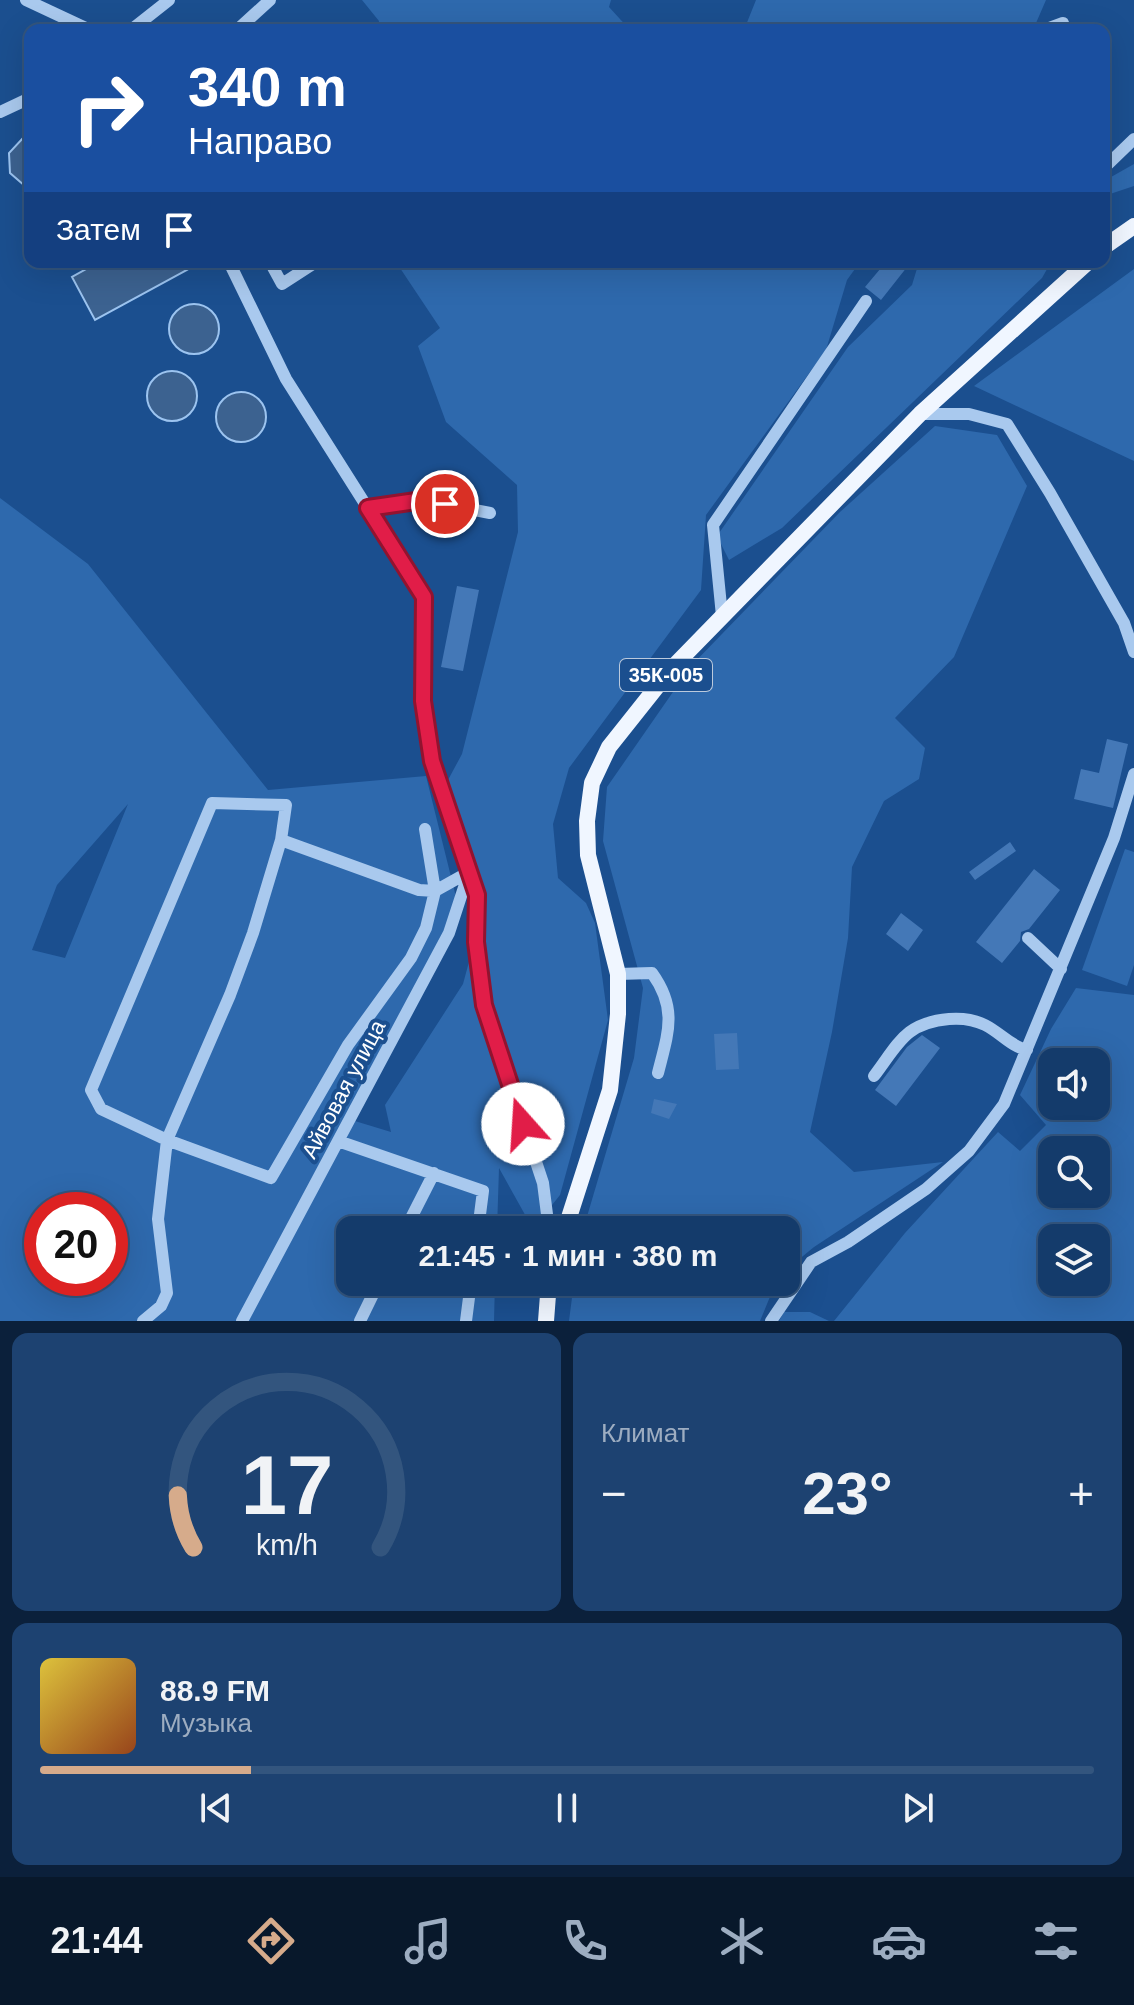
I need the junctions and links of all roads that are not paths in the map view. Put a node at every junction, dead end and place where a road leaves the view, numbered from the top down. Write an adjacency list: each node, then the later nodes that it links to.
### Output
1 (26, 0): 4 (street)
2 (169, 0): 5 (street)
3 (270, 0): 6 (street)
4 (77, 24)
5 (139, 24)
6 (244, 24)
7 (24, 101): 8 (street)
8 (0, 112)
9 (1134, 139): 11 (street)
10 (1134, 151): 11 (street)
11 (1120, 154): 12 (street)
12 (1110, 163)
13 (1134, 226): 14 (main road)
14 (1110, 240)
15 (232, 268): 21 (street)
16 (273, 268): 17 (street)
17 (307, 268)
18 (1081, 268): 20 (main road, 35К-005)
19 (866, 301): 23 (street)
20 (920, 414): 23 (main road, 35К-005); 24 (street)
21 (368, 508): 22 (street); 28 (street)
22 (490, 513)
23 (722, 616): 32 (main road, 35К-005)
24 (1134, 652)
25 (1134, 774): 31 (street)
26 (425, 829): 29 (street)
27 (281, 840): 29 (street); 36 (street); 36 (street)
28 (469, 872): 29 (street); 37 (street, Айвовая улица); 41 (street)
29 (435, 891): 36 (street)
30 (1028, 938): 31 (street)
31 (1061, 969): 33 (street)
32 (618, 974): 34 (street); 42 (main road, 35К-005)
33 (1027, 1050): 35 (street); 51 (street)
34 (658, 1073)
35 (874, 1076)
36 (167, 1140): 46 (street)
37 (338, 1141): 38 (street); 47 (street, Айвовая улица)
38 (434, 1173): 39 (street); 40 (street)
39 (412, 1216)
40 (480, 1216)
41 (547, 1216)
42 (570, 1216)
43 (372, 1296): 48 (street)
44 (469, 1296): 49 (street)
45 (548, 1296): 50 (main road)
46 (143, 1321)
47 (242, 1321)
48 (360, 1321)
49 (466, 1321)
50 (546, 1321)
51 (771, 1321)

